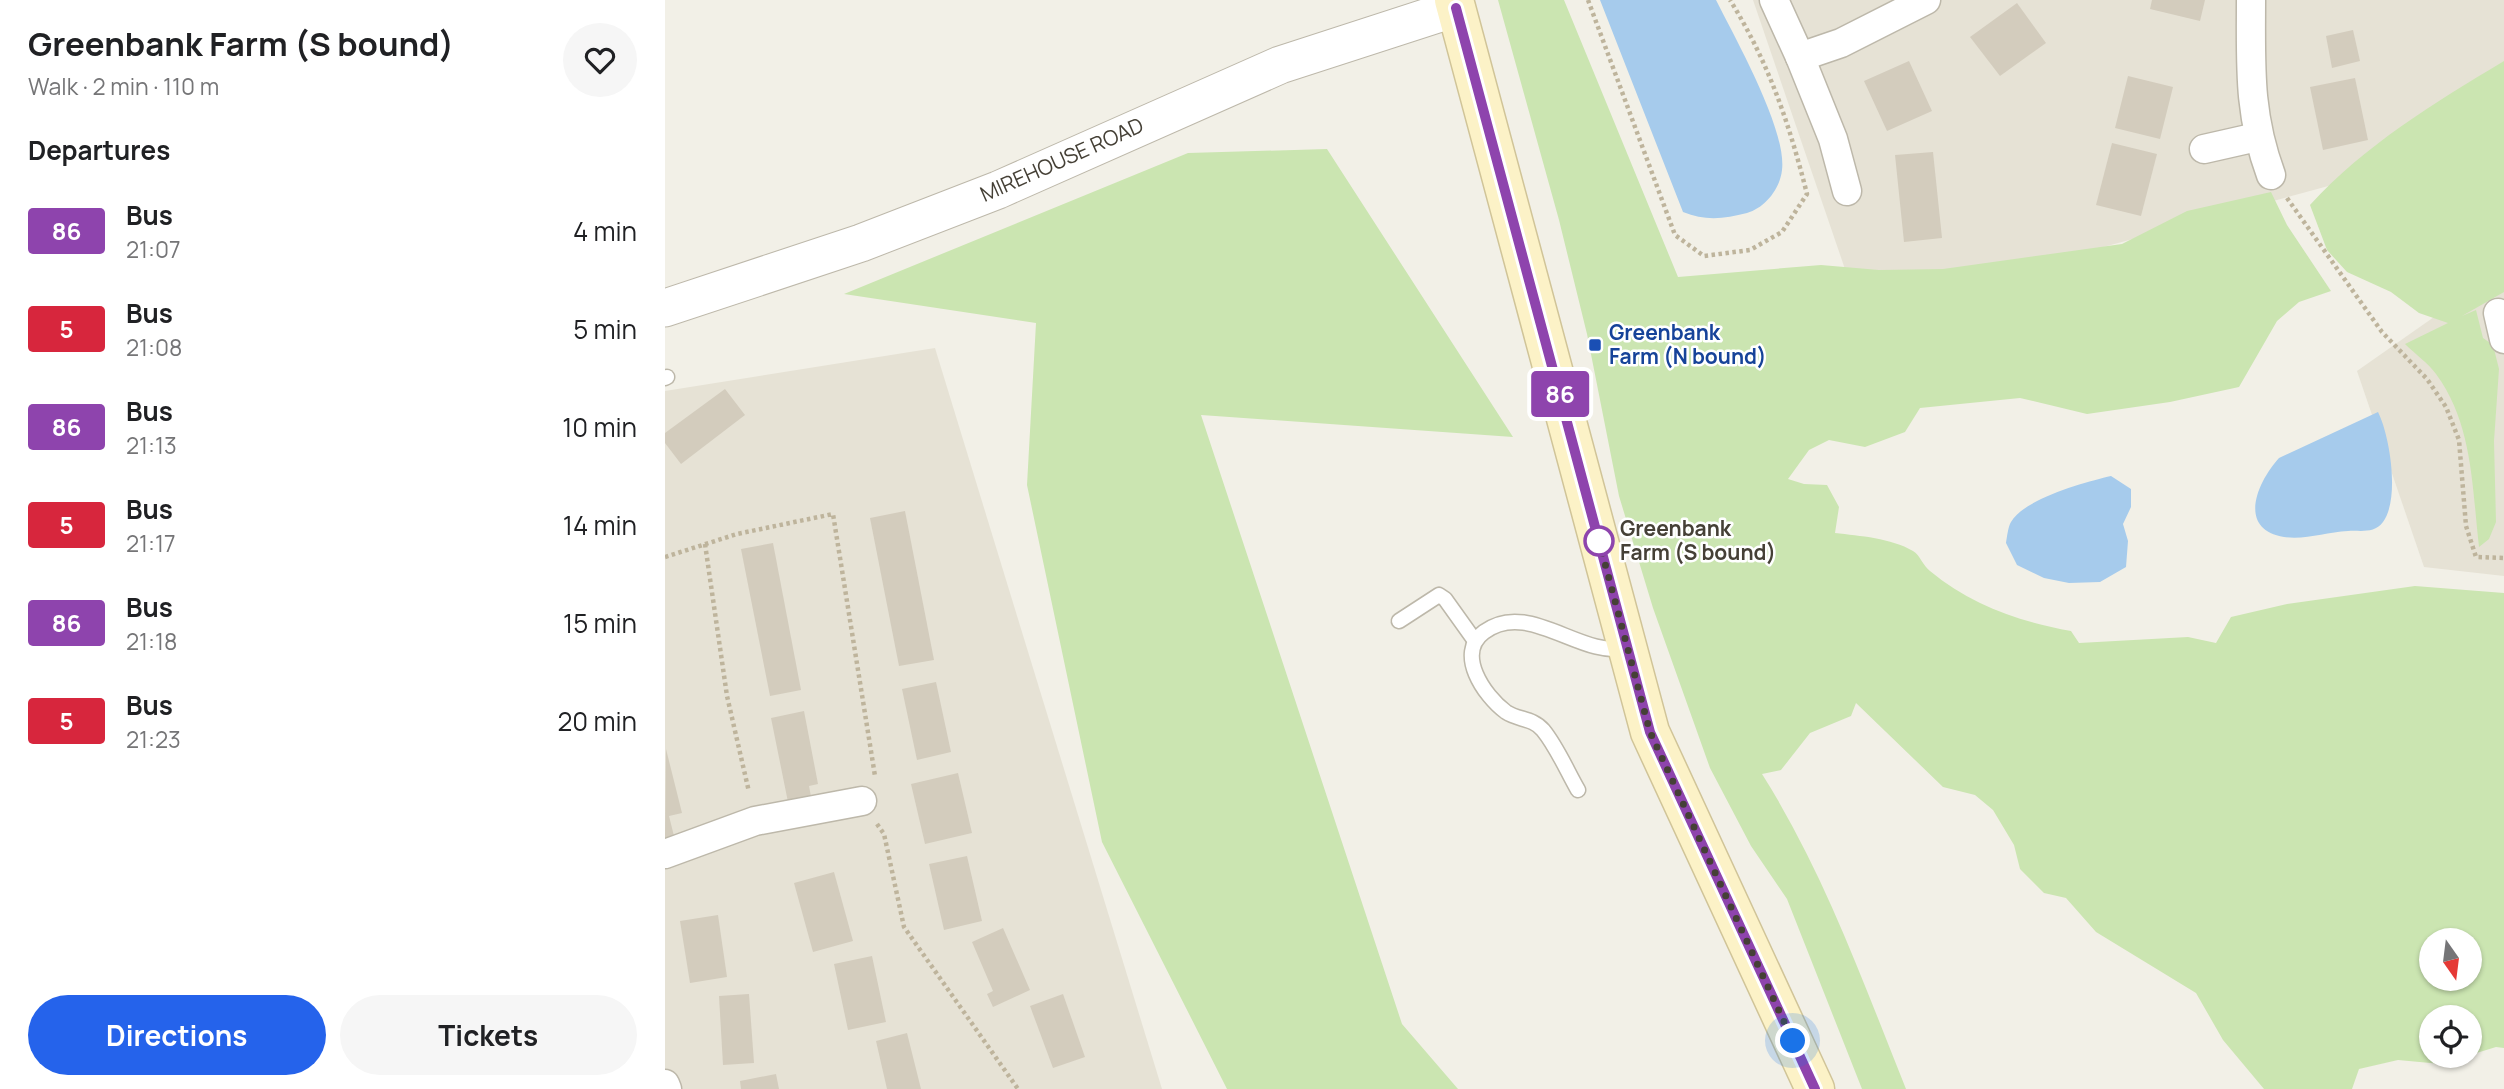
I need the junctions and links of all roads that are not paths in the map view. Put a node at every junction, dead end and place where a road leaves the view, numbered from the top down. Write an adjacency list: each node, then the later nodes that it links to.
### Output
1 (1774, 0): 5 (street)
2 (1926, 0): 5 (street)
3 (2251, 0): 6 (street)
4 (1455, 4): 10 (street, MIREHOUSE ROAD); 13 (main road)
5 (1800, 57): 9 (street)
6 (2257, 137): 7 (street); 8 (street)
7 (2204, 149)
8 (2271, 174)
9 (1847, 191)
10 (665, 308)
11 (1399, 621): 12 (lane)
12 (1475, 640): 13 (lane); 14 (lane)
13 (1627, 648): 19 (main road)
14 (1578, 790)
15 (862, 801): 16 (street)
16 (665, 854)
17 (665, 1084): 18 (street)
18 (667, 1089)
19 (1815, 1089)

